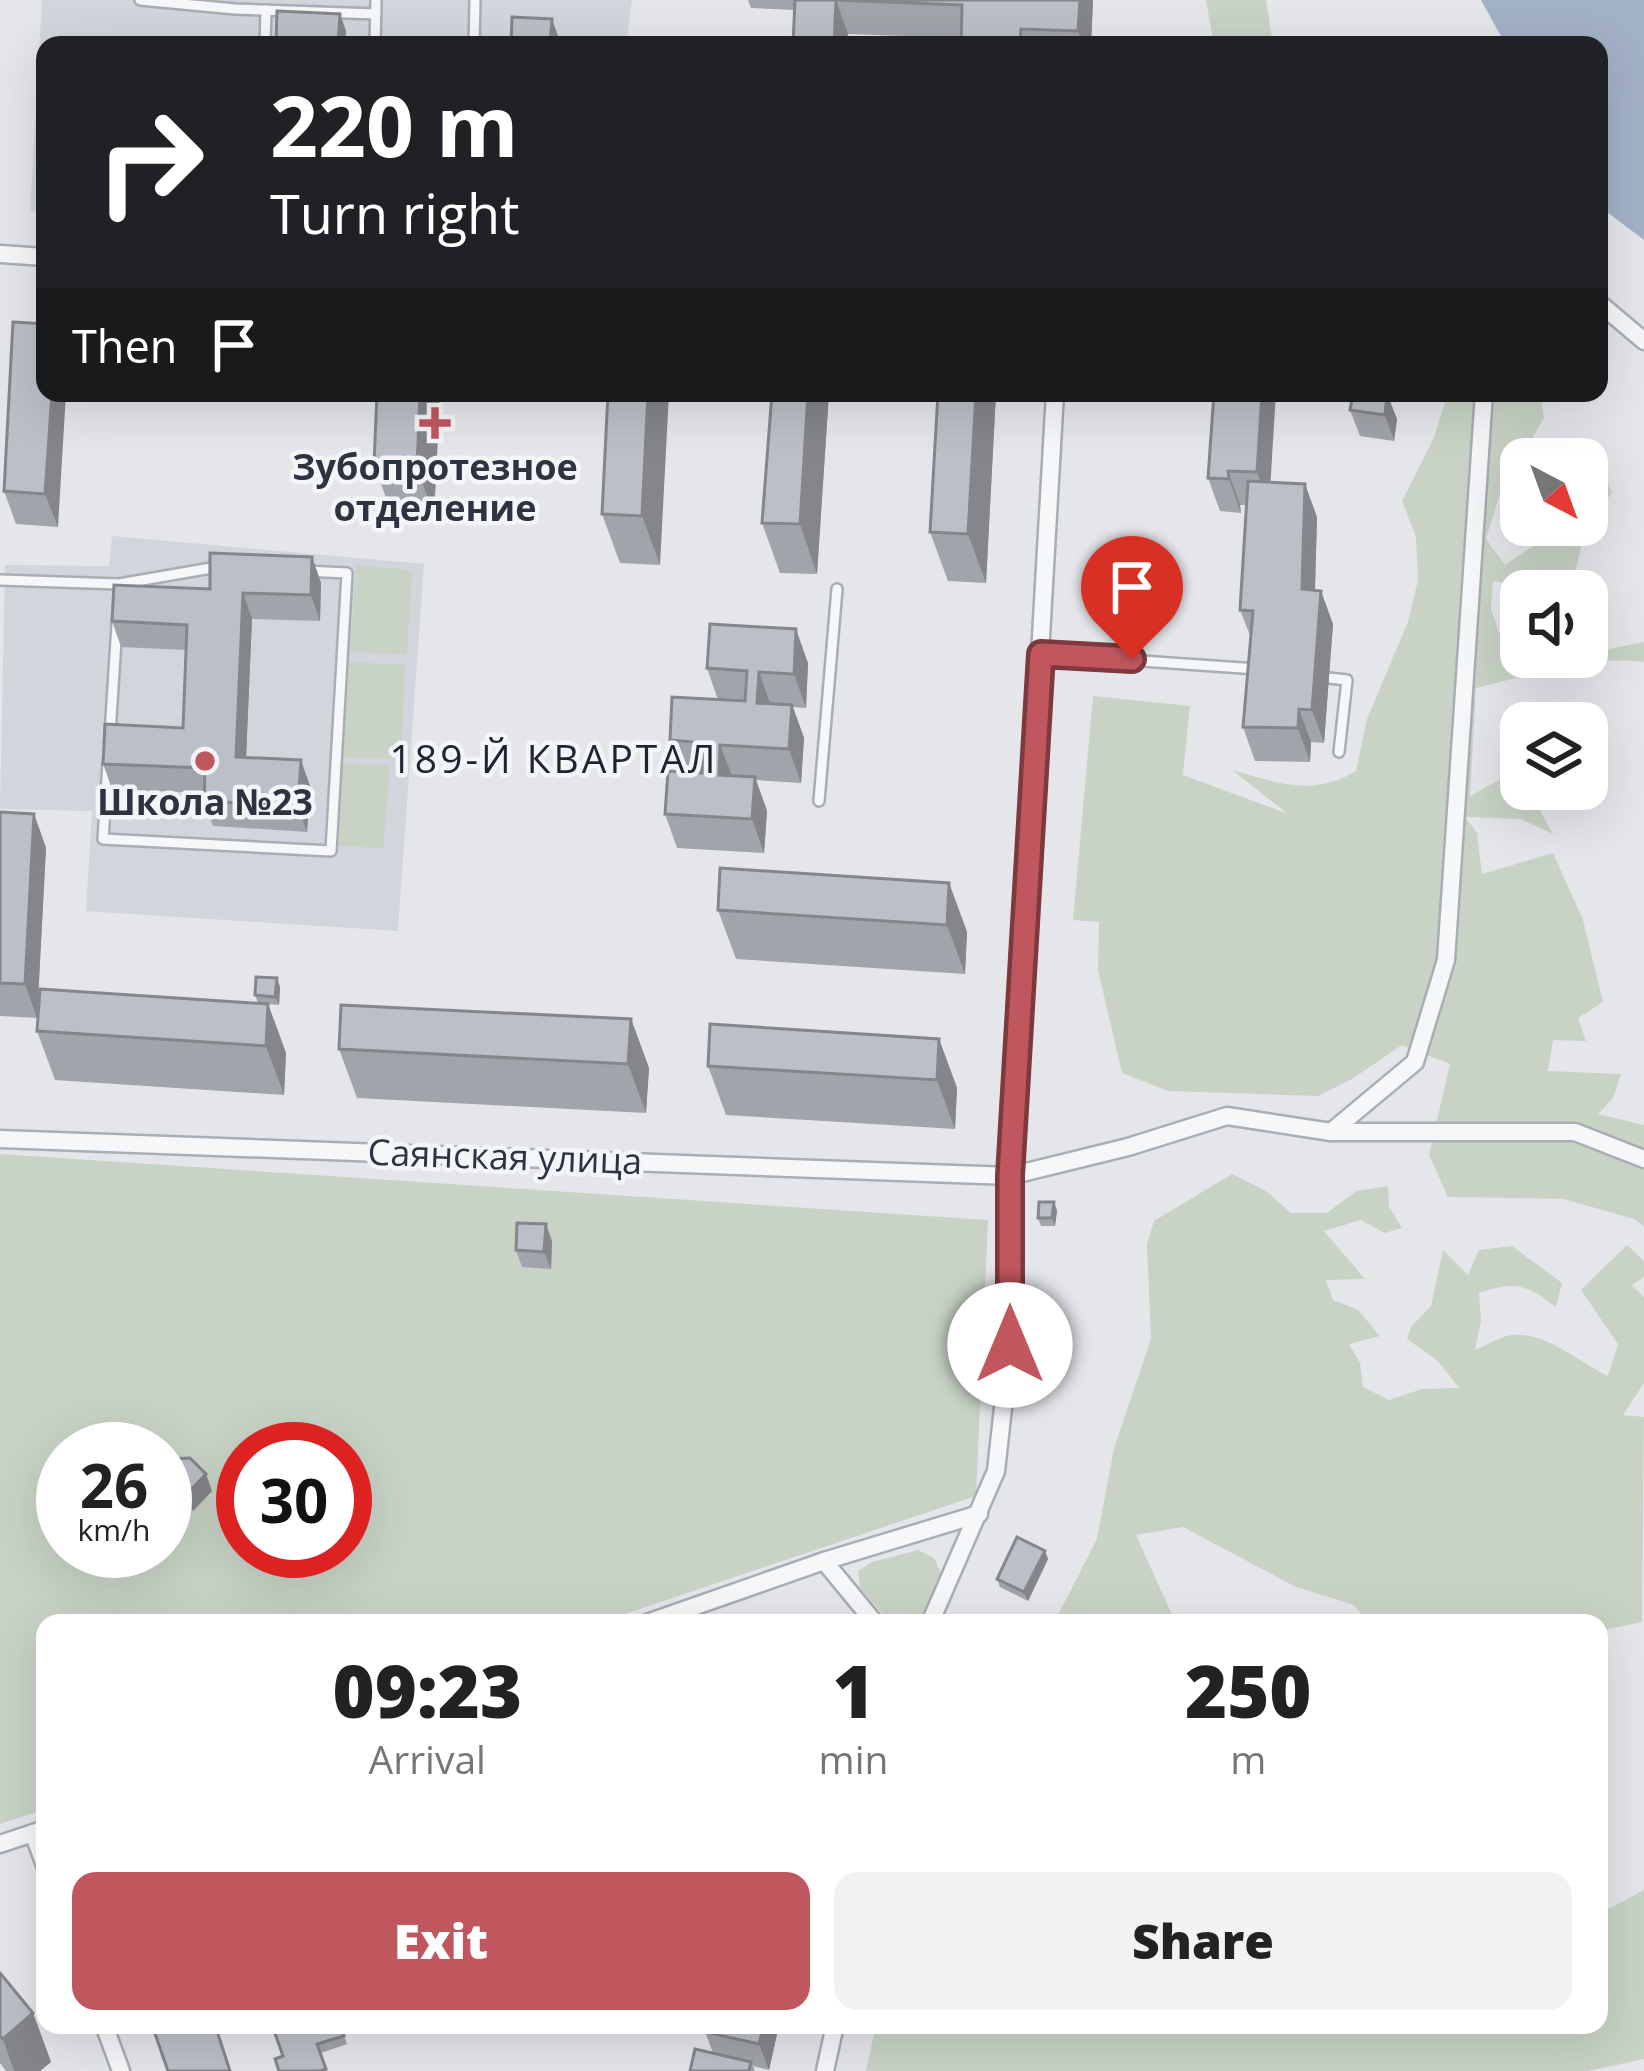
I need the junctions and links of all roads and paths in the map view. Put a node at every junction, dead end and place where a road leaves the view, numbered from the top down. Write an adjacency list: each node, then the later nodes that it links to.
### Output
1 (140, 0): 4 (lane)
2 (376, 0): 6 (lane)
3 (475, 0): 9 (lane)
4 (235, 4): 5 (lane)
5 (266, 10): 6 (lane); 7 (lane)
6 (376, 14): 8 (lane)
7 (265, 36)
8 (375, 36)
9 (474, 36)
10 (0, 254): 11 (street)
11 (36, 256)
12 (1608, 311): 13 (street)
13 (1644, 341)
14 (1055, 402): 21 (street)
15 (1483, 402): 26 (street)
16 (227, 568): 19 (lane)
17 (298, 571): 19 (lane)
18 (0, 580): 19 (lane)
19 (119, 584)
20 (837, 589): 25 (lane)
21 (1041, 654): 22 (lane); 29 (street)
22 (1263, 669)
23 (1329, 678): 24 (lane)
24 (1339, 752)
25 (819, 801)
26 (1331, 1132): 28 (street, Саянская улица); 29 (street, Саянская улица)
27 (0, 1138): 29 (street, Саянская улица)
28 (1644, 1159)
29 (1010, 1176): 30 (street)
30 (979, 1514): 31 (street); 34 (street)
31 (824, 1561): 32 (street); 33 (street)
32 (673, 1614)
33 (868, 1614)
34 (934, 1614)
35 (36, 1832): 36 (street)
36 (0, 1844)
37 (107, 2034): 39 (street)
38 (833, 2034): 40 (street)
39 (117, 2070)
40 (825, 2071)

